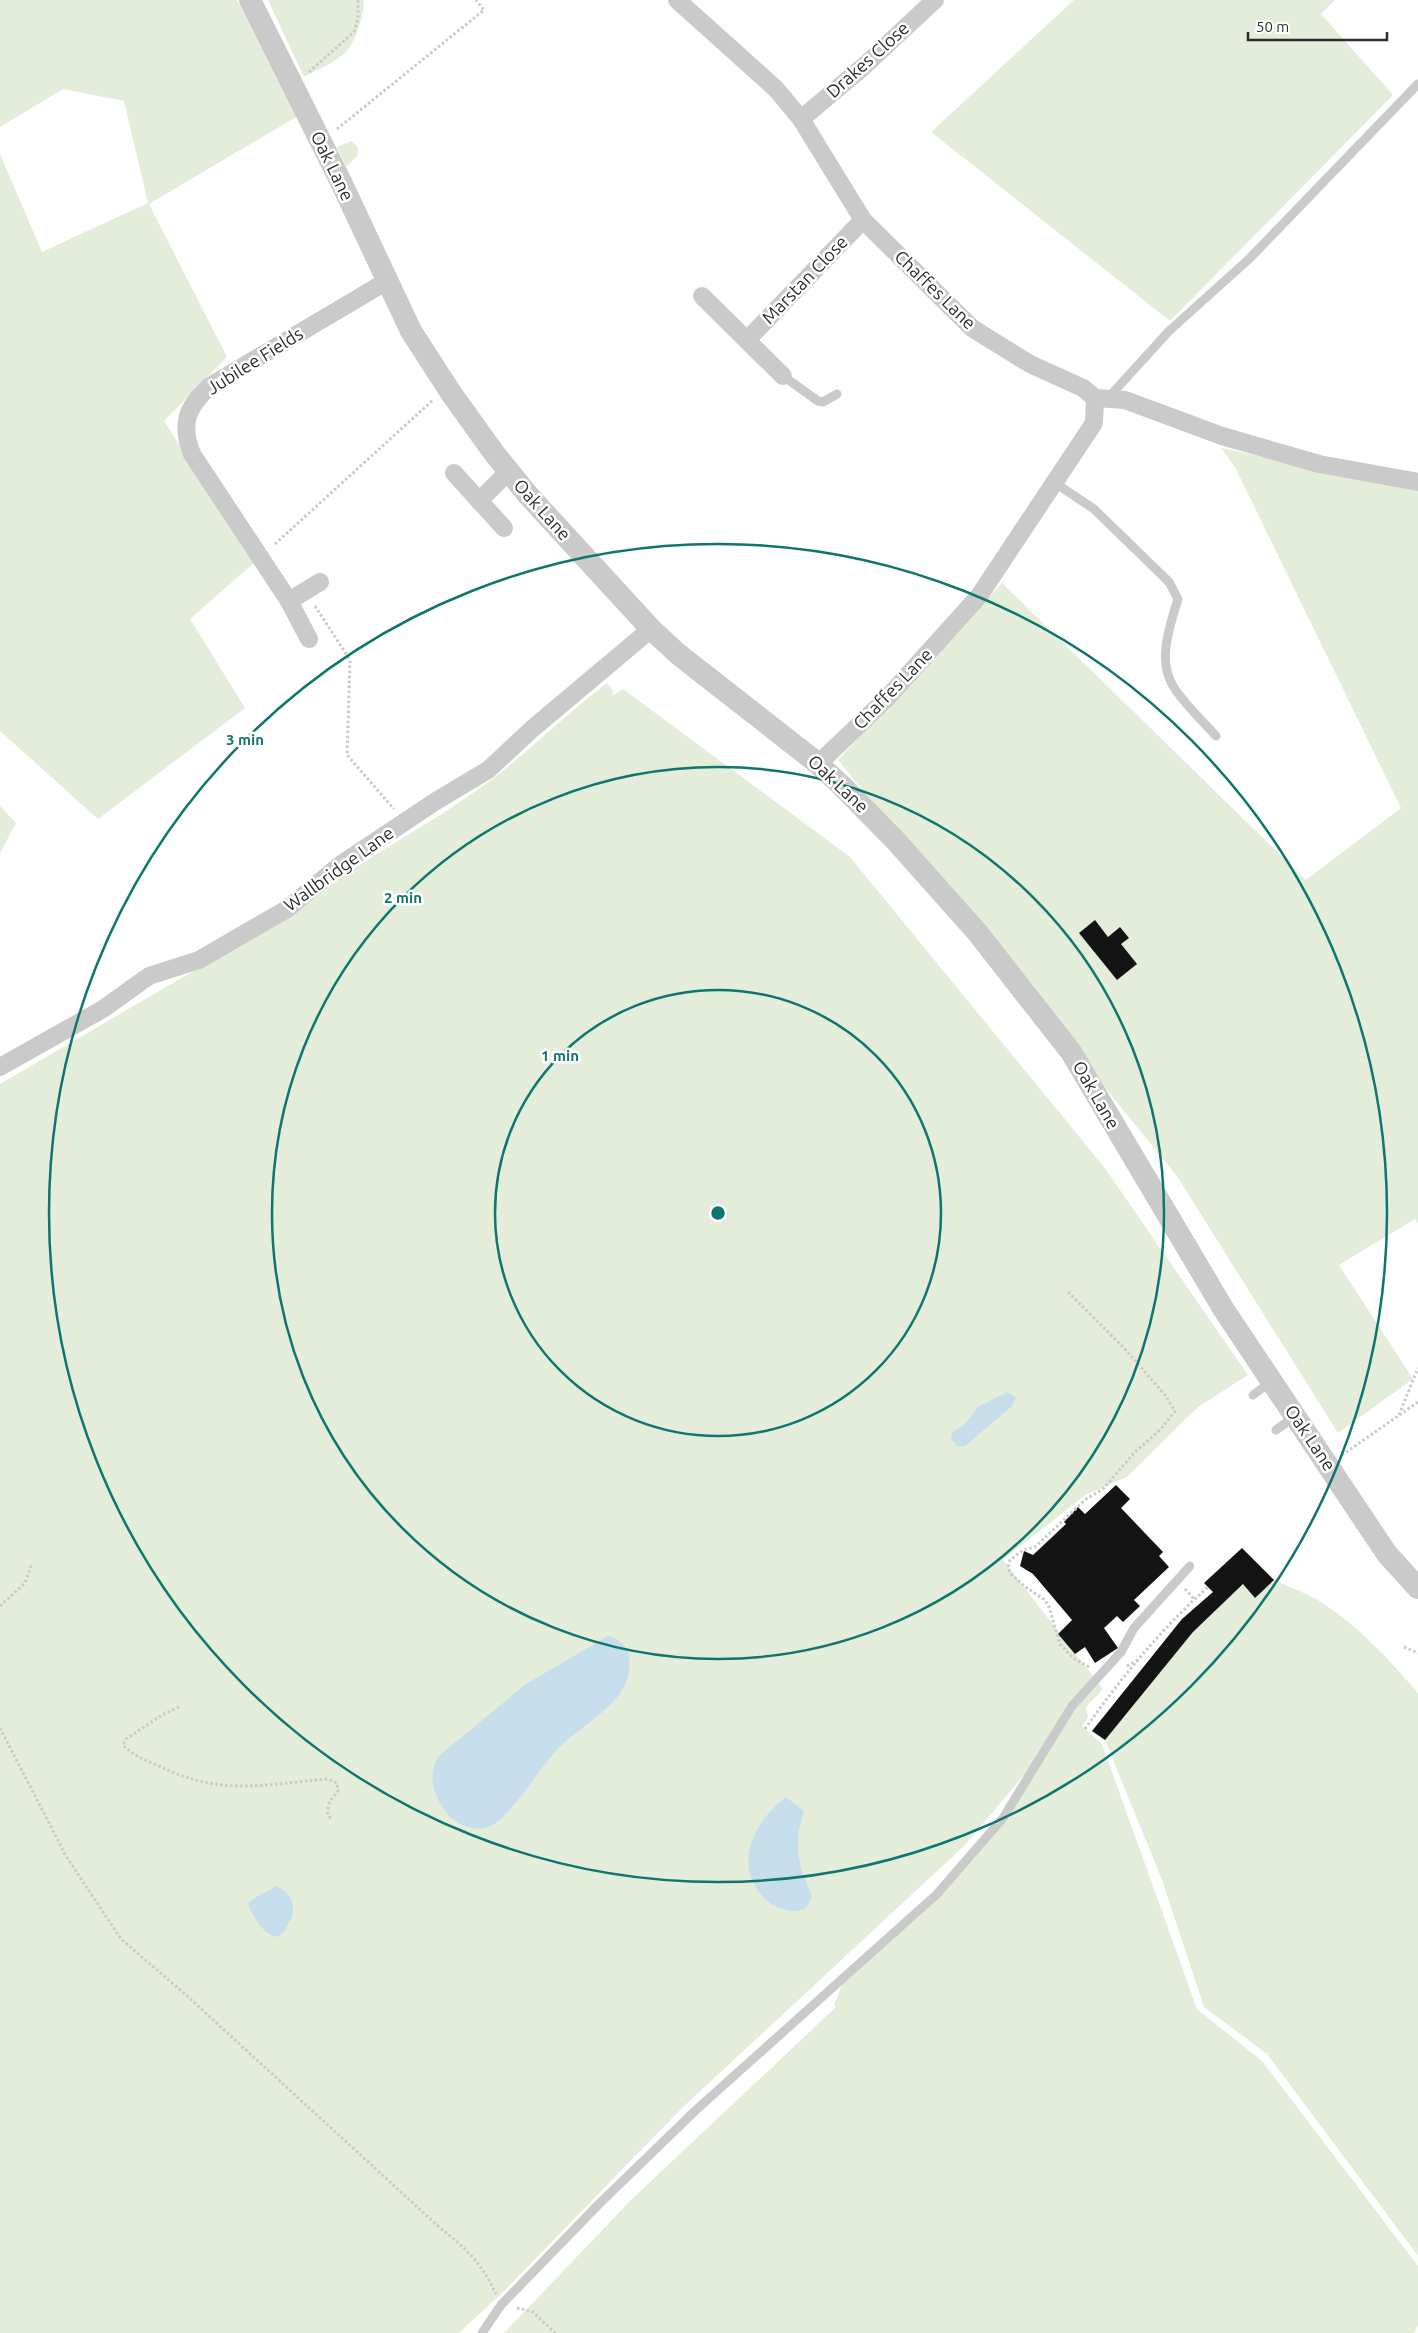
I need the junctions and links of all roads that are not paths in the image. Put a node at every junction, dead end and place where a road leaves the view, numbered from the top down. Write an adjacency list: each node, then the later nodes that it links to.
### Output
1 (250, 0): 7 (street, Oak Lane)
2 (677, 0): 5 (street, Chaffes Lane)
3 (935, 0): 5 (street, Drakes Close)
4 (1418, 84): 12 (lane)
5 (801, 119): 6 (street, Chaffes Lane)
6 (863, 220): 9 (street, Marstan Close); 12 (street, Chaffes Lane)
7 (387, 281): 13 (street, Oak Lane); 20 (street, Jubilee Fields)
8 (702, 296): 9 (street)
9 (747, 340): 10 (street)
10 (783, 376): 11 (lane)
11 (837, 394)
12 (1102, 398): 15 (street); 16 (street, Chaffes Lane)
13 (508, 472): 17 (street); 21 (street, Oak Lane)
14 (454, 473): 17 (street)
15 (1418, 482)
16 (1055, 483): 23 (lane); 24 (street, Chaffes Lane)
17 (479, 501): 18 (street)
18 (504, 528)
19 (313, 586): 20 (street)
20 (289, 601): 22 (street, Jubilee Fields)
21 (651, 629): 24 (street, Oak Lane); 25 (street, Wallbridge Lane)
22 (309, 639)
23 (1216, 736)
24 (818, 764): 26 (street, Oak Lane)
25 (0, 1066)
26 (1272, 1381): 27 (lane); 28 (street, Oak Lane)
27 (1253, 1395)
28 (1295, 1416): 29 (lane); 31 (street, Oak Lane)
29 (1276, 1430)
30 (1190, 1566): 32 (lane)
31 (1418, 1588)
32 (482, 2333)

